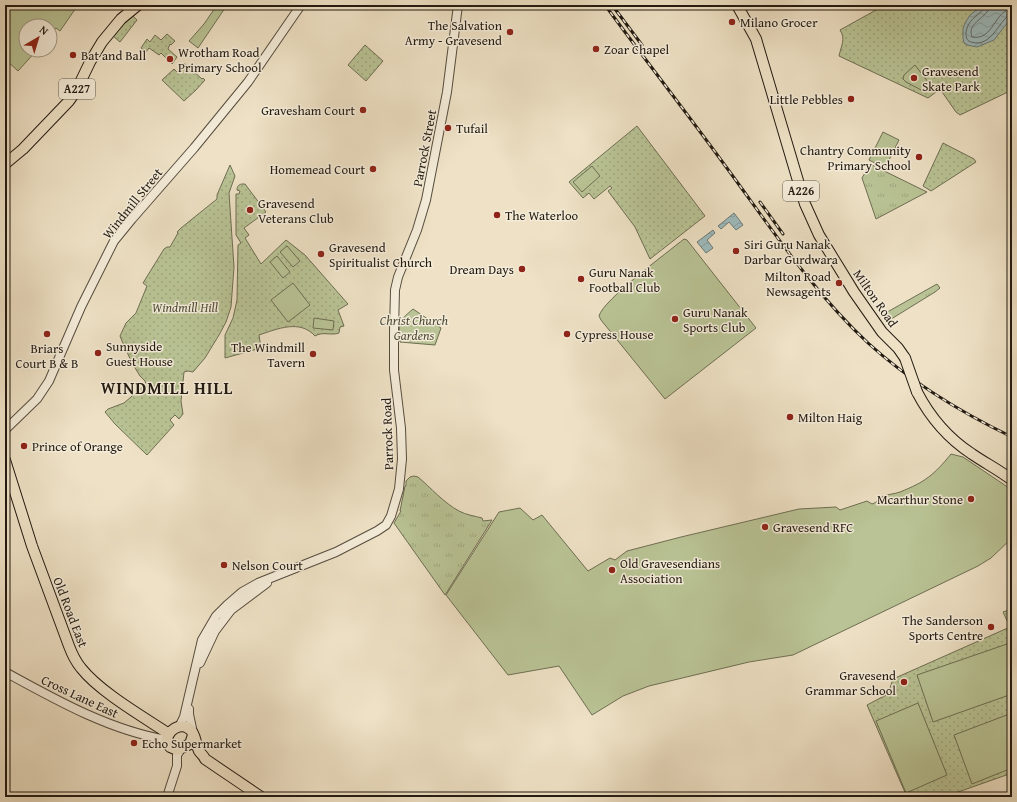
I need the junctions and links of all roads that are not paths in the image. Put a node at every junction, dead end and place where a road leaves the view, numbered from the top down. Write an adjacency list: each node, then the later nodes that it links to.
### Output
1 (138, 5): 5 (main road, A227)
2 (301, 5): 7 (street, Windmill Street)
3 (458, 5): 6 (street, Parrock Street)
4 (737, 5): 9 (main road, Milton Road / A226, bridge)
5 (5, 164)
6 (395, 290): 11 (street, Parrock Road)
7 (5, 430)
8 (5, 460): 12 (main road, Old Road East)
9 (1012, 480)
10 (5, 672): 15 (street, Cross Lane East)
11 (189, 698): 13 (street, Parrock Road); 14 (street, Parrock Road)
12 (158, 727): 15 (street); 16 (main road, Old Road East)
13 (179, 727): 14 (main road); 16 (main road)
14 (193, 734): 16 (main road); 17 (main road, Old Road East)
15 (148, 736): 16 (street, Cross Lane East)
16 (173, 745): 17 (main road, Old Road East); 18 (street)
17 (205, 758): 19 (main road, Old Road East)
18 (167, 797)
19 (262, 797)

